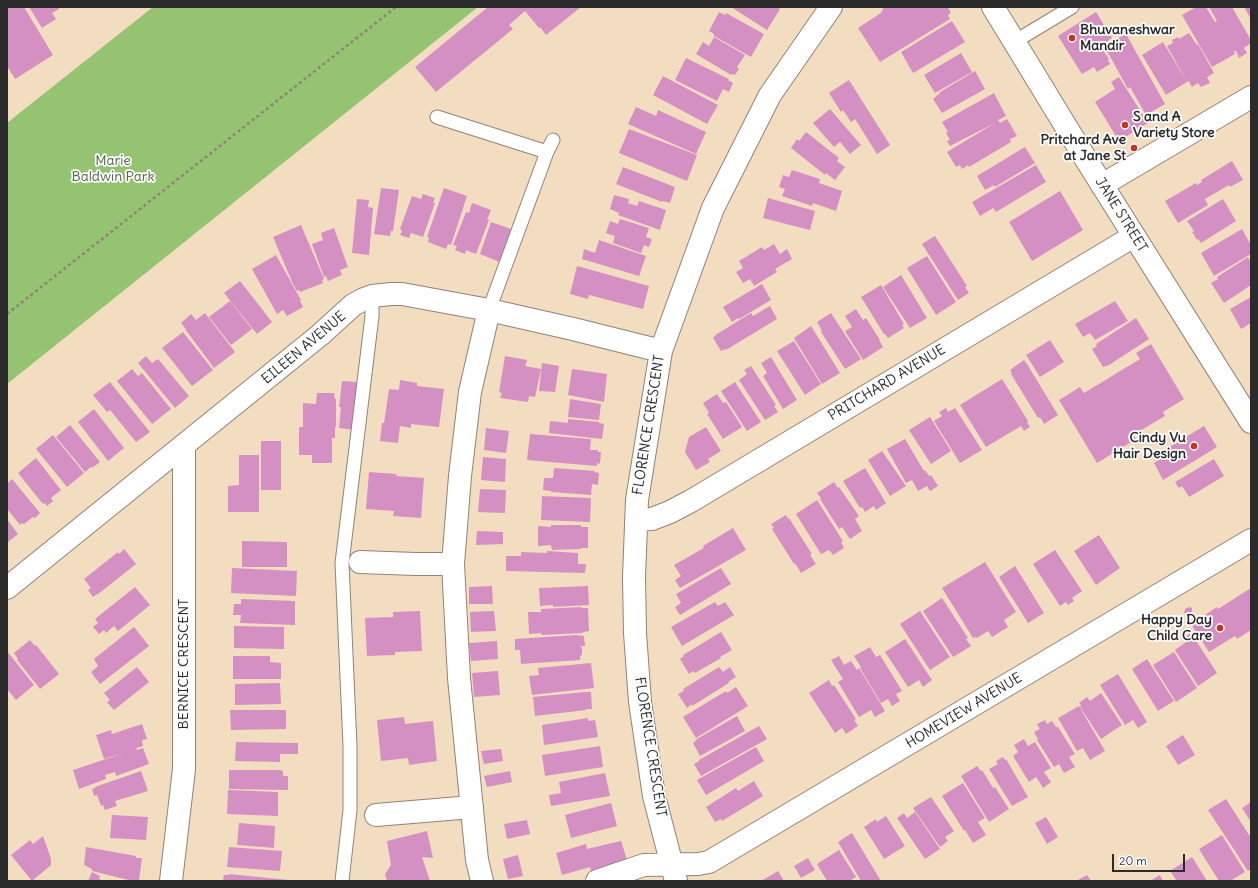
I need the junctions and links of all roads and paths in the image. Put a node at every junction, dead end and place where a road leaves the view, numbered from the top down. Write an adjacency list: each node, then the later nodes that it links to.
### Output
1 (396, 7): 12 (path)
2 (831, 7): 13 (street, FLORENCE CRESCENT)
3 (993, 7): 5 (street, JANE STREET)
4 (1072, 7): 5 (lane)
5 (1014, 42): 8 (street, JANE STREET)
6 (1251, 97): 8 (street)
7 (437, 117): 11 (lane)
8 (1102, 185): 9 (street, JANE STREET)
9 (1134, 236): 14 (street, JANE STREET); 16 (street, PRITCHARD AVENUE)
10 (372, 296): 11 (street, EILEEN AVENUE); 15 (street, EILEEN AVENUE); 25 (lane)
11 (489, 310): 13 (street, EILEEN AVENUE); 19 (street)
12 (7, 314)
13 (661, 351): 16 (street, FLORENCE CRESCENT)
14 (1251, 422)
15 (184, 446): 20 (street, EILEEN AVENUE); 24 (street, BERNICE CRESCENT)
16 (636, 520): 23 (street, FLORENCE CRESCENT)
17 (1251, 540): 23 (street, HOMEVIEW AVENUE)
18 (360, 562): 19 (street)
19 (453, 564): 21 (street)
20 (7, 588)
21 (472, 807): 22 (street); 26 (street)
22 (376, 815)
23 (674, 873): 27 (street, HOMEVIEW AVENUE)
24 (171, 881)
25 (342, 881)
26 (482, 881)
27 (597, 881)

